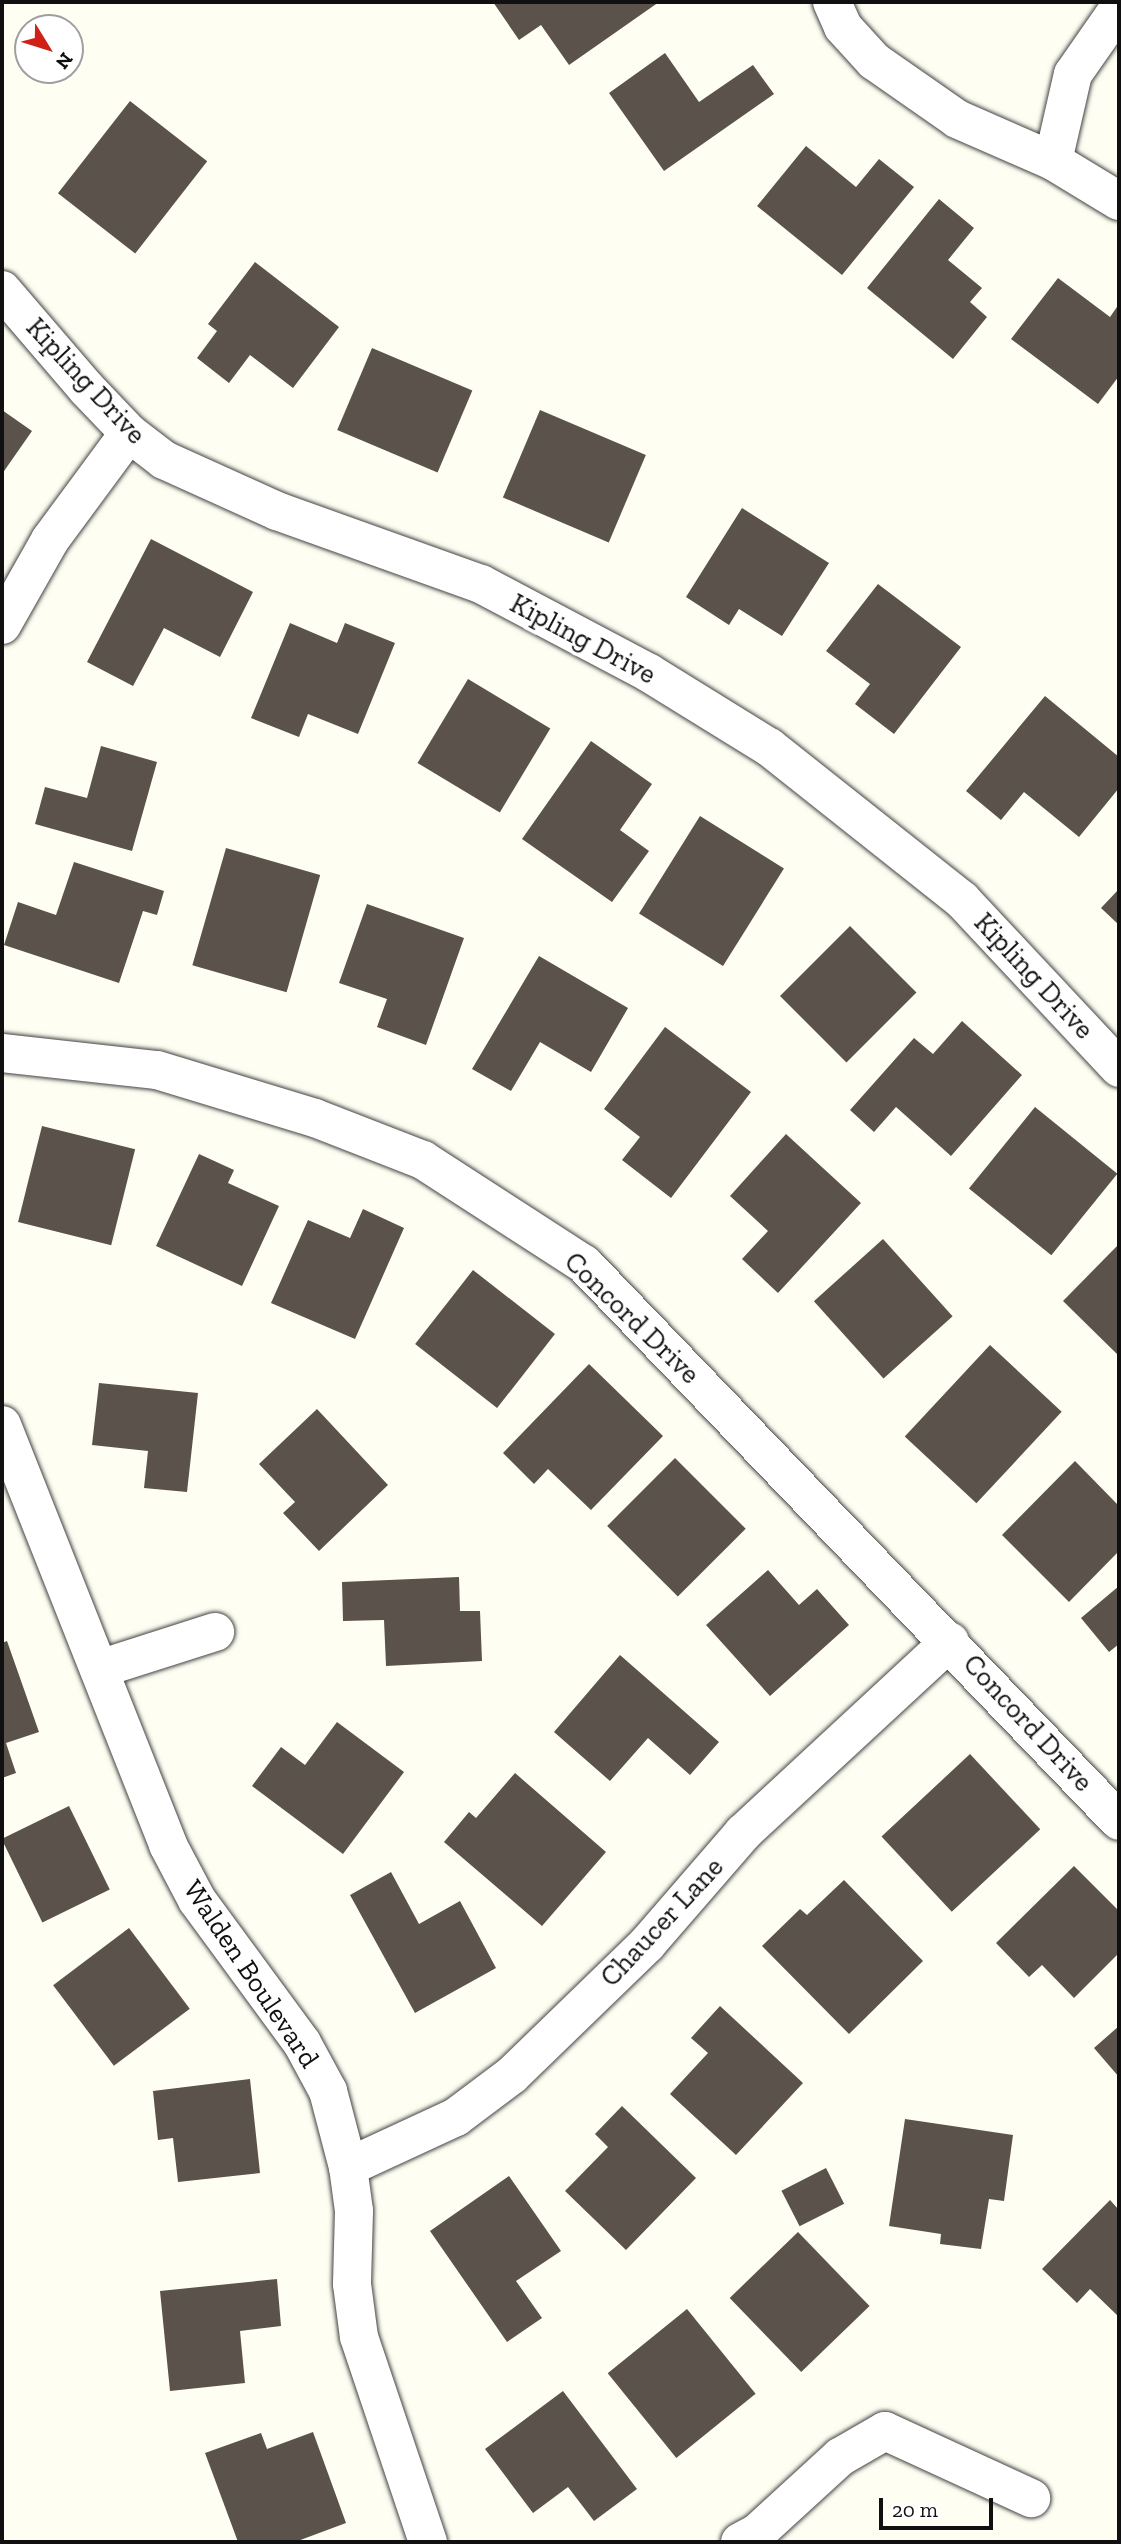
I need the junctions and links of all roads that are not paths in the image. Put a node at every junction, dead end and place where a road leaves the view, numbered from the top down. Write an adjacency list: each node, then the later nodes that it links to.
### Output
1 (832, 2): 3 (street)
2 (1119, 8): 3 (street)
3 (1053, 161): 4 (street)
4 (1119, 201)
5 (2, 290): 6 (street, Kipling Drive)
6 (129, 433): 7 (street); 9 (street, Kipling Drive)
7 (2, 625)
8 (2, 1053): 12 (street, Concord Drive)
9 (1119, 1068)
10 (2, 1425): 13 (street, Walden Boulevard)
11 (215, 1632): 13 (street)
12 (950, 1641): 14 (street, Concord Drive); 15 (street, Chaucer Lane)
13 (99, 1669): 15 (street, Walden Boulevard)
14 (1119, 1821)
15 (348, 2167): 17 (street, Walden Boulevard)
16 (1031, 2498): 18 (street)
17 (428, 2542)
18 (740, 2542)

